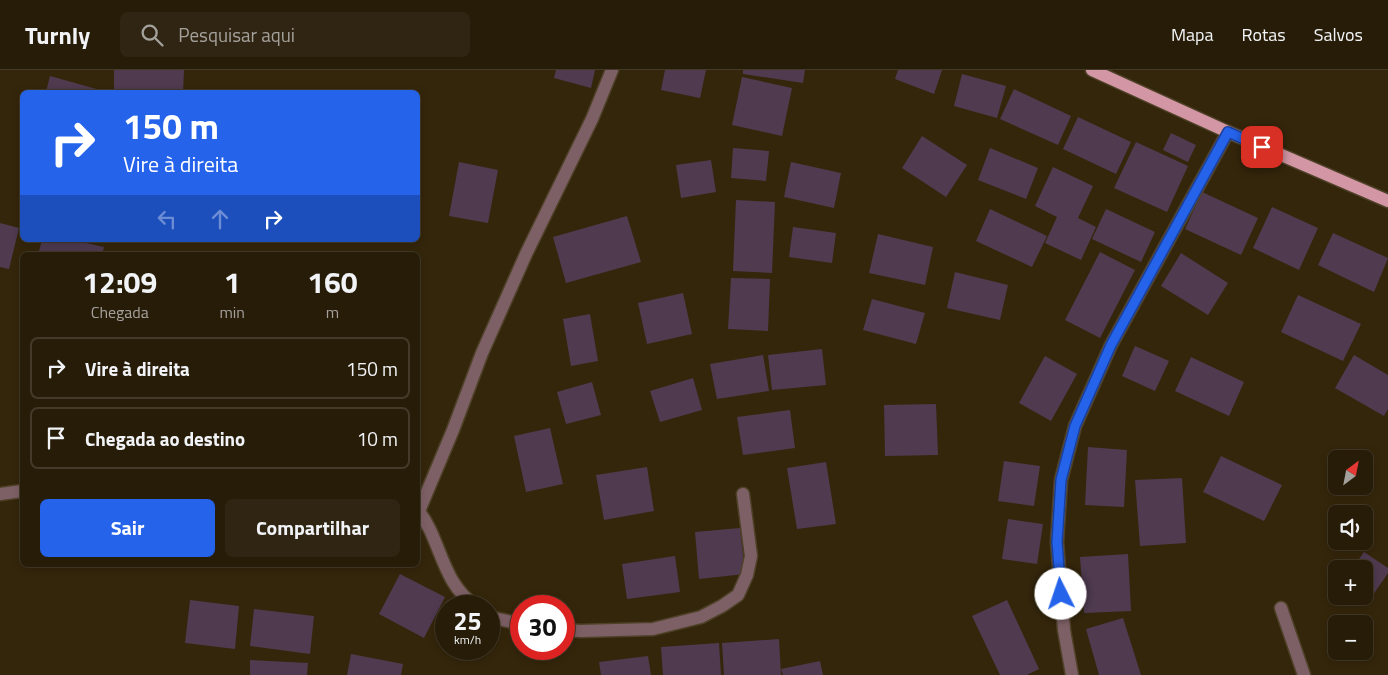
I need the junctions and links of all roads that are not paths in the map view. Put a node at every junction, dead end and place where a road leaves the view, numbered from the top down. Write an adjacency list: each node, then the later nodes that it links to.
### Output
1 (612, 70): 8 (street)
2 (1092, 70): 3 (main road)
3 (1228, 132): 4 (main road); 13 (street)
4 (1388, 201)
5 (20, 491): 6 (street)
6 (0, 494)
7 (744, 494): 12 (street)
8 (420, 506)
9 (420, 514): 10 (street)
10 (462, 595)
11 (1281, 608): 14 (street)
12 (575, 631)
13 (1072, 675)
14 (1304, 675)

